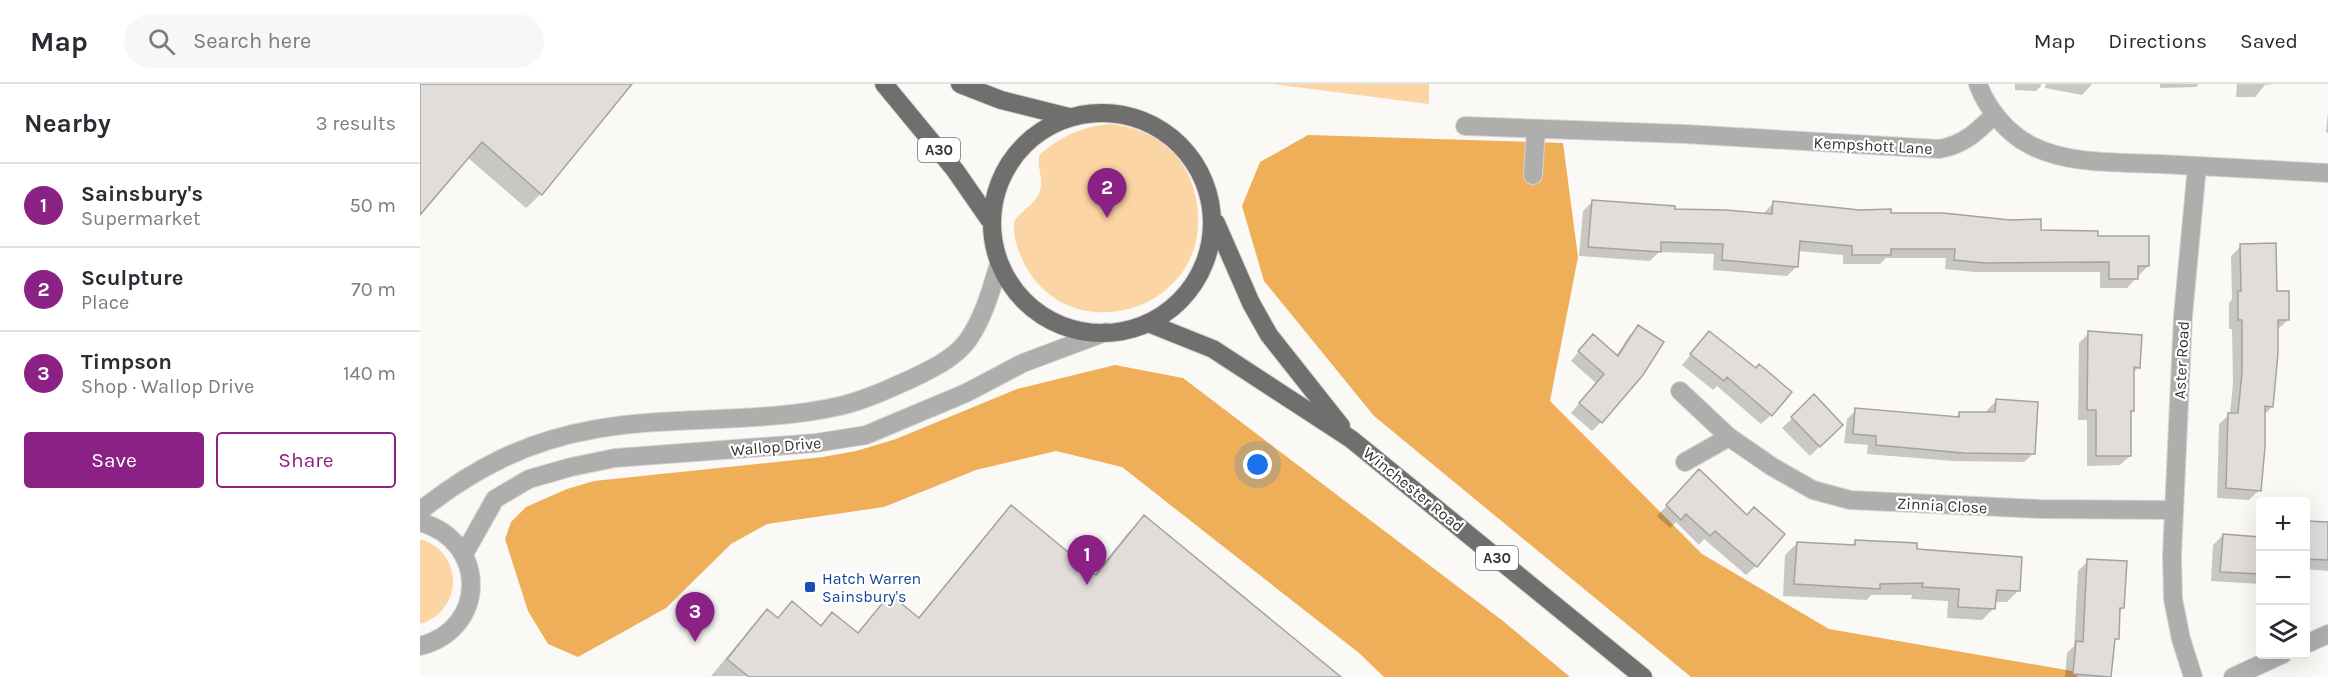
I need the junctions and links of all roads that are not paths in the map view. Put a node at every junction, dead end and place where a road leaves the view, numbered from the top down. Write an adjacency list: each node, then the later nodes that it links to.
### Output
1 (884, 84): 12 (main road, A30)
2 (960, 84): 5 (main road)
3 (1978, 84): 4 (street)
4 (1995, 114): 7 (street, Kempshott Lane); 8 (street)
5 (1071, 118): 11 (main road); 12 (main road)
6 (1465, 126): 7 (street, Kempshott Lane)
7 (1536, 129): 10 (street)
8 (2197, 166): 9 (street); 20 (street, Aster Road)
9 (2328, 173)
10 (1533, 175)
11 (1211, 213): 14 (main road); 18 (main road, Winchester Road / A30)
12 (989, 219): 13 (main road)
13 (999, 264): 15 (main road); 21 (street, Wallop Drive)
14 (1148, 323): 15 (main road); 18 (main road, Winchester Road / A30)
15 (1107, 332): 23 (street, Wallop Drive)
16 (1680, 392): 17 (street, Zinnia Close)
17 (1729, 437): 19 (street); 20 (street, Zinnia Close)
18 (1351, 439): 28 (main road, Winchester Road / A30)
19 (1685, 462)
20 (2172, 510): 29 (street, Aster Road)
21 (420, 511)
22 (420, 522): 23 (street)
23 (464, 554): 26 (street)
24 (2328, 634): 25 (street)
25 (2310, 642)
26 (420, 646)
27 (2272, 659): 30 (street)
28 (1643, 677)
29 (2193, 677)
30 (2233, 677)

